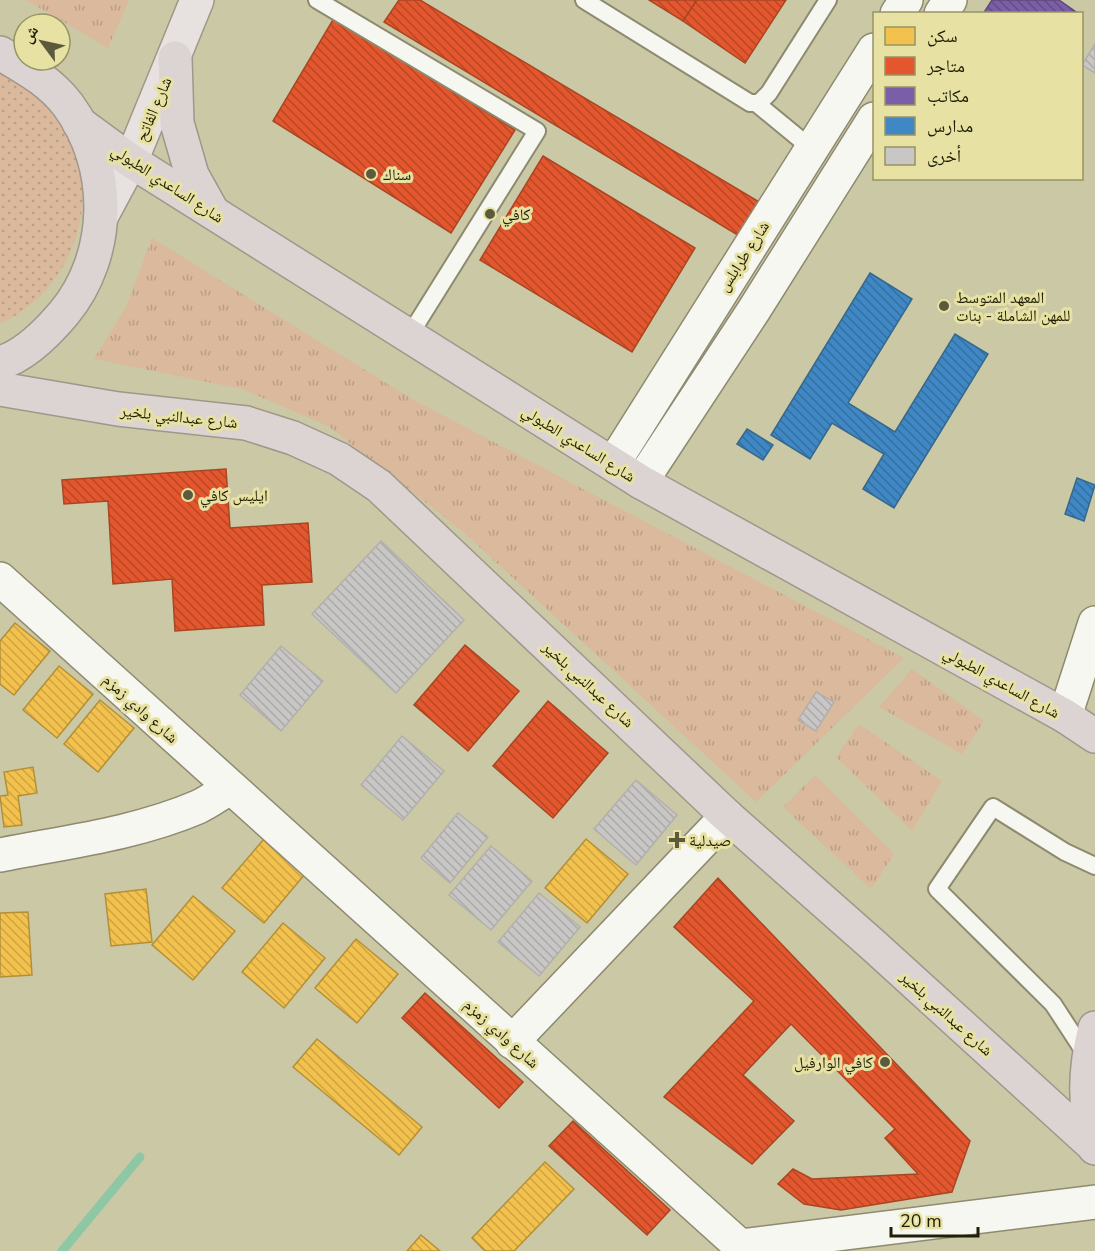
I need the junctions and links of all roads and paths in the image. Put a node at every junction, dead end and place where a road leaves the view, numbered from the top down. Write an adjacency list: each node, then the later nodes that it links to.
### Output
1 (197, 0): 7 (main road, شارع الفاتح)
2 (317, 0): 15 (lane)
3 (584, 0): 8 (lane)
4 (828, 0): 8 (lane)
5 (0, 52): 10 (highway)
6 (873, 52): 11 (main road, شارع طرابلس)
7 (175, 58): 12 (main road, شارع الفاتح); 13 (highway)
8 (756, 103): 11 (lane)
9 (873, 121): 19 (main road)
10 (79, 123): 12 (highway, شارع الساعدي الطبولي); 14 (highway)
11 (812, 149): 18 (main road, شارع طرابلس)
12 (131, 161): 13 (highway, شارع الساعدي الطبولي); 14 (main road, شارع الفاتح)
13 (213, 212): 15 (highway, شارع الساعدي الطبولي)
14 (102, 215): 16 (highway)
15 (409, 336): 18 (highway, شارع الساعدي الطبولي)
16 (0, 363)
17 (0, 389): 25 (highway, شارع عبدالنبي بلخير)
18 (613, 464): 19 (highway, شارع الساعدي الطبولي)
19 (641, 482): 22 (highway, شارع الساعدي الطبولي)
20 (0, 579): 24 (main road, شارع وادي زمزم)
21 (1095, 623): 22 (main road)
22 (1065, 716): 23 (highway, شارع الساعدي الطبولي)
23 (1095, 736)
24 (230, 788): 26 (main road); 28 (main road, شارع وادي زمزم)
25 (727, 816): 28 (main road); 30 (highway, شارع عبدالنبي بلخير)
26 (0, 855)
27 (1095, 866): 29 (lane)
28 (512, 1042): 32 (main road, شارع وادي زمزم)
29 (1091, 1043): 30 (highway)
30 (1095, 1148)
31 (1095, 1202): 32 (main road, شارع وادي زمزم)
32 (739, 1249)

